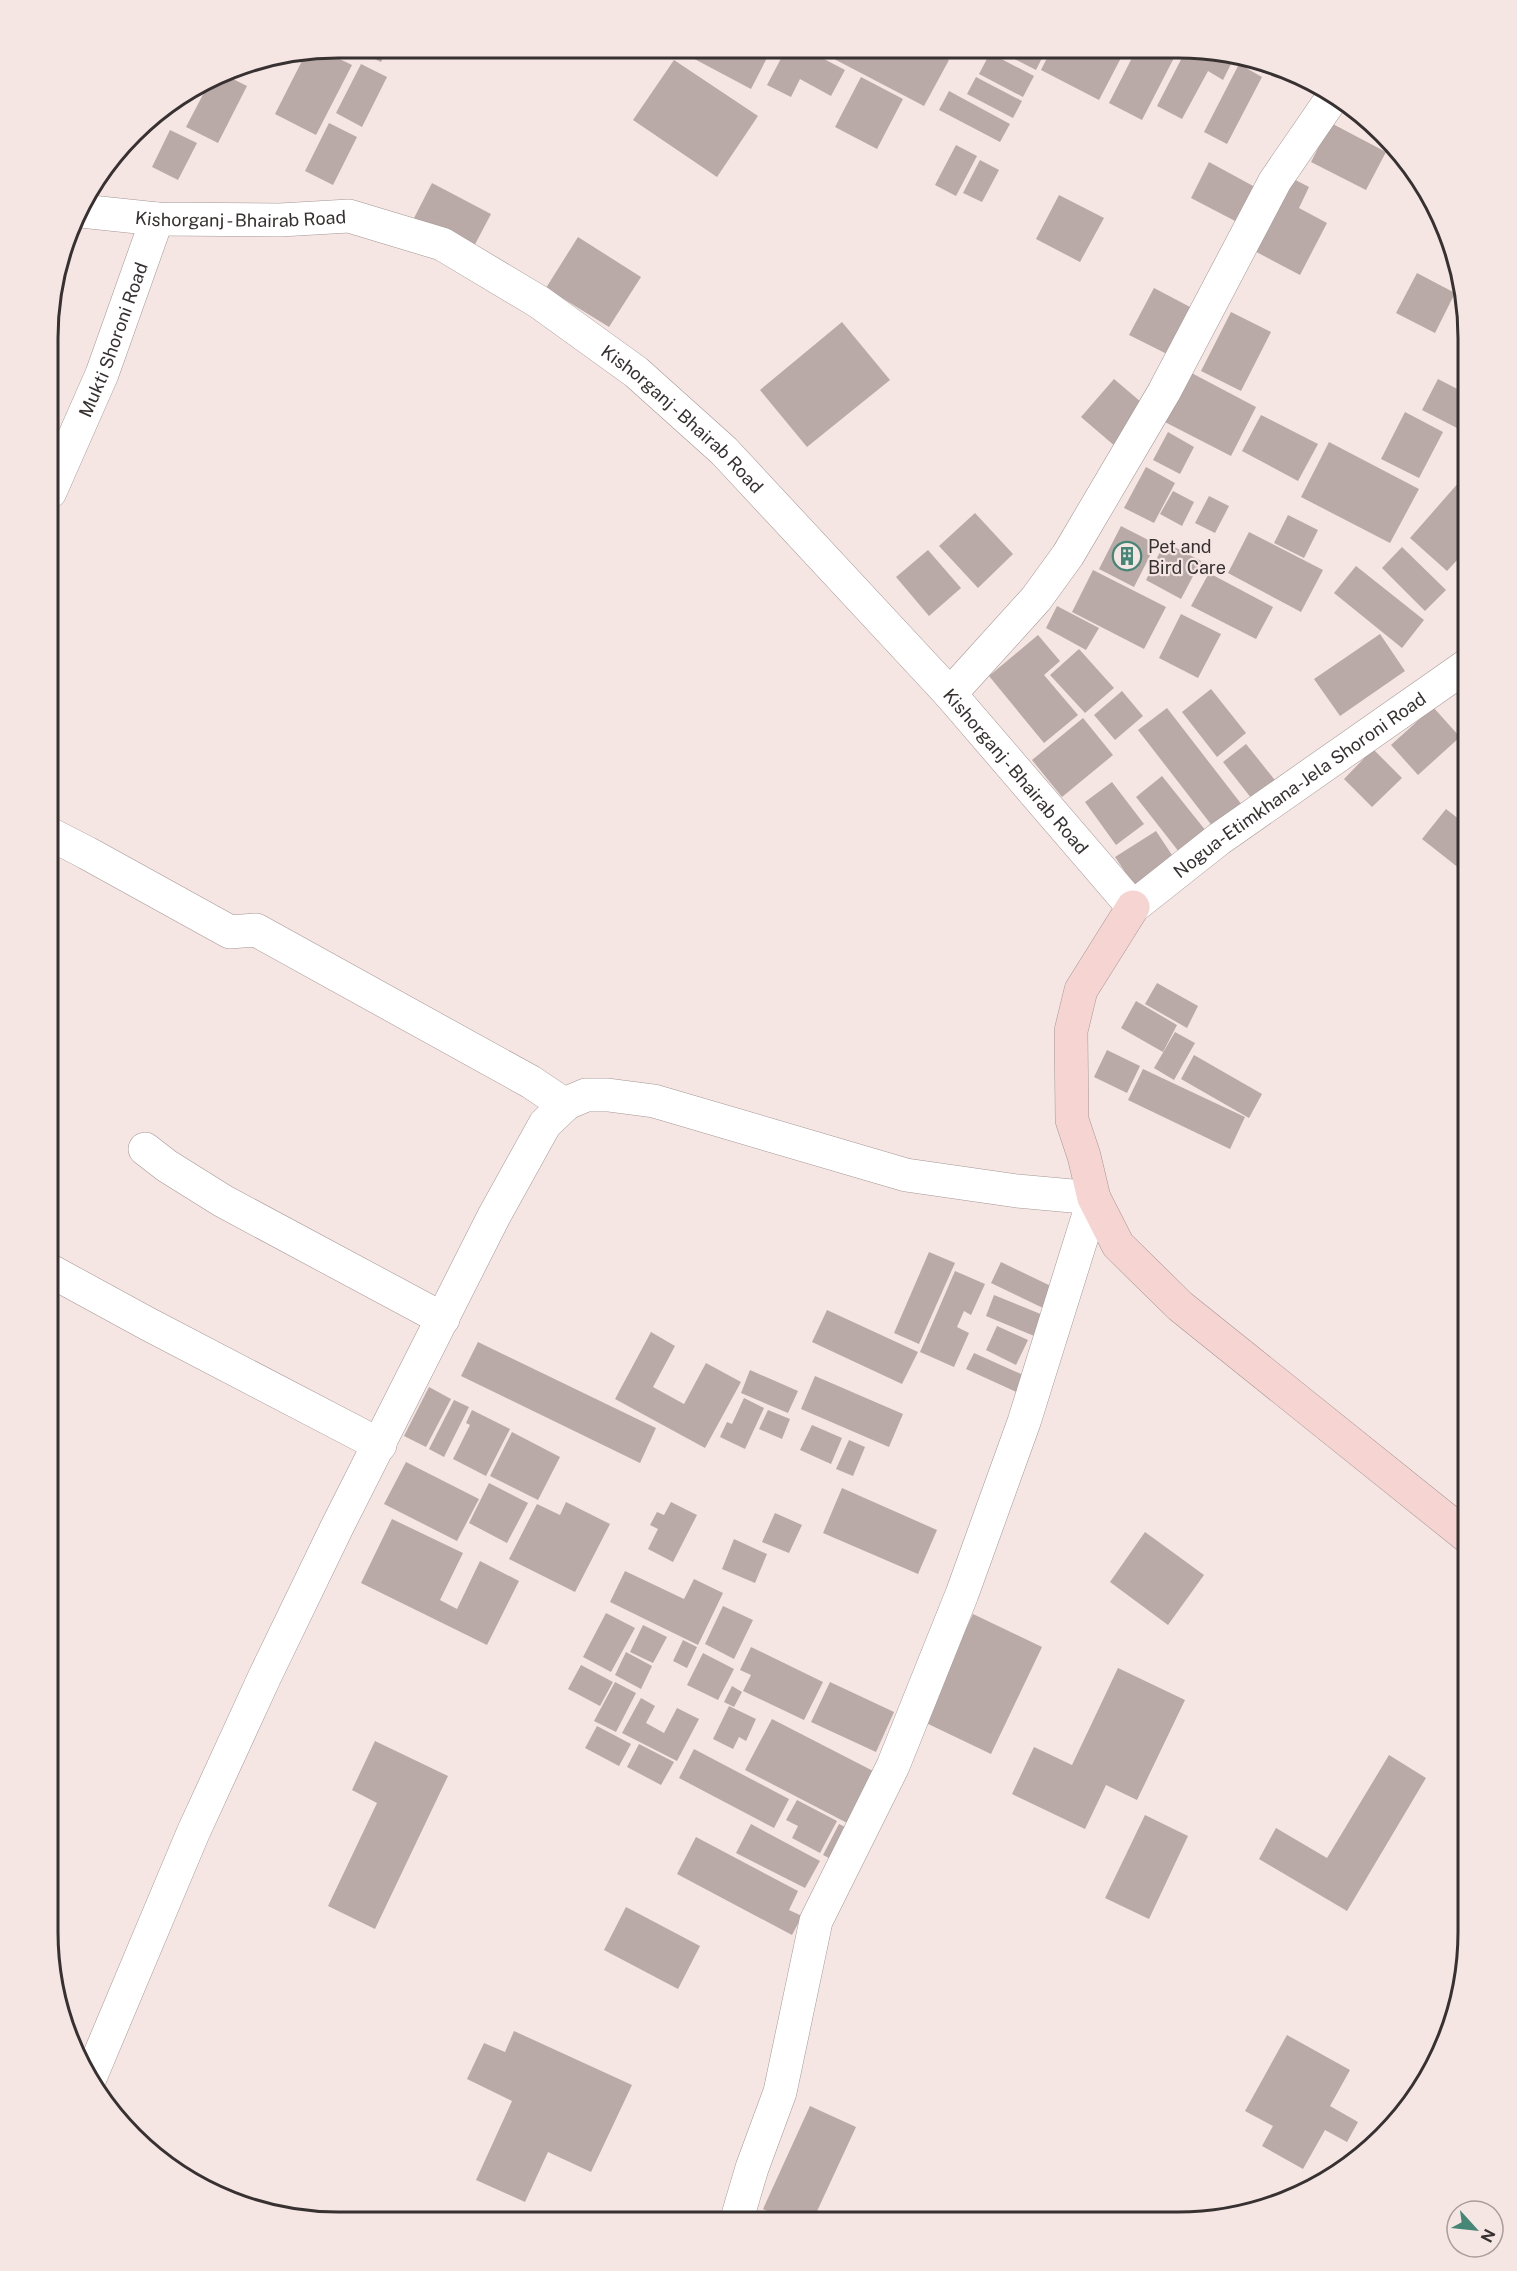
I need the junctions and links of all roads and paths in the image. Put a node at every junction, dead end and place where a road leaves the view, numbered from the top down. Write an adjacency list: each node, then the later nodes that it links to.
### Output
1 (1329, 103): 6 (street)
2 (89, 212): 3 (street, Kishorganj - Bhairab Road)
3 (157, 219): 4 (street, Mukti Shoroni Road); 6 (street, Kishorganj - Bhairab Road)
4 (58, 474)
5 (1459, 674): 8 (street, Nogua-Etimkhana-Jela Shoroni Road)
6 (950, 694): 8 (street, Kishorganj - Bhairab Road)
7 (58, 838): 9 (street)
8 (1133, 907): 11 (main road)
9 (565, 1105): 11 (street); 13 (street)
10 (146, 1149): 13 (street)
11 (1094, 1198): 15 (main road); 17 (street)
12 (58, 1275): 14 (street)
13 (443, 1319): 14 (street)
14 (380, 1445): 16 (street)
15 (1459, 1531)
16 (94, 2068)
17 (739, 2212)

